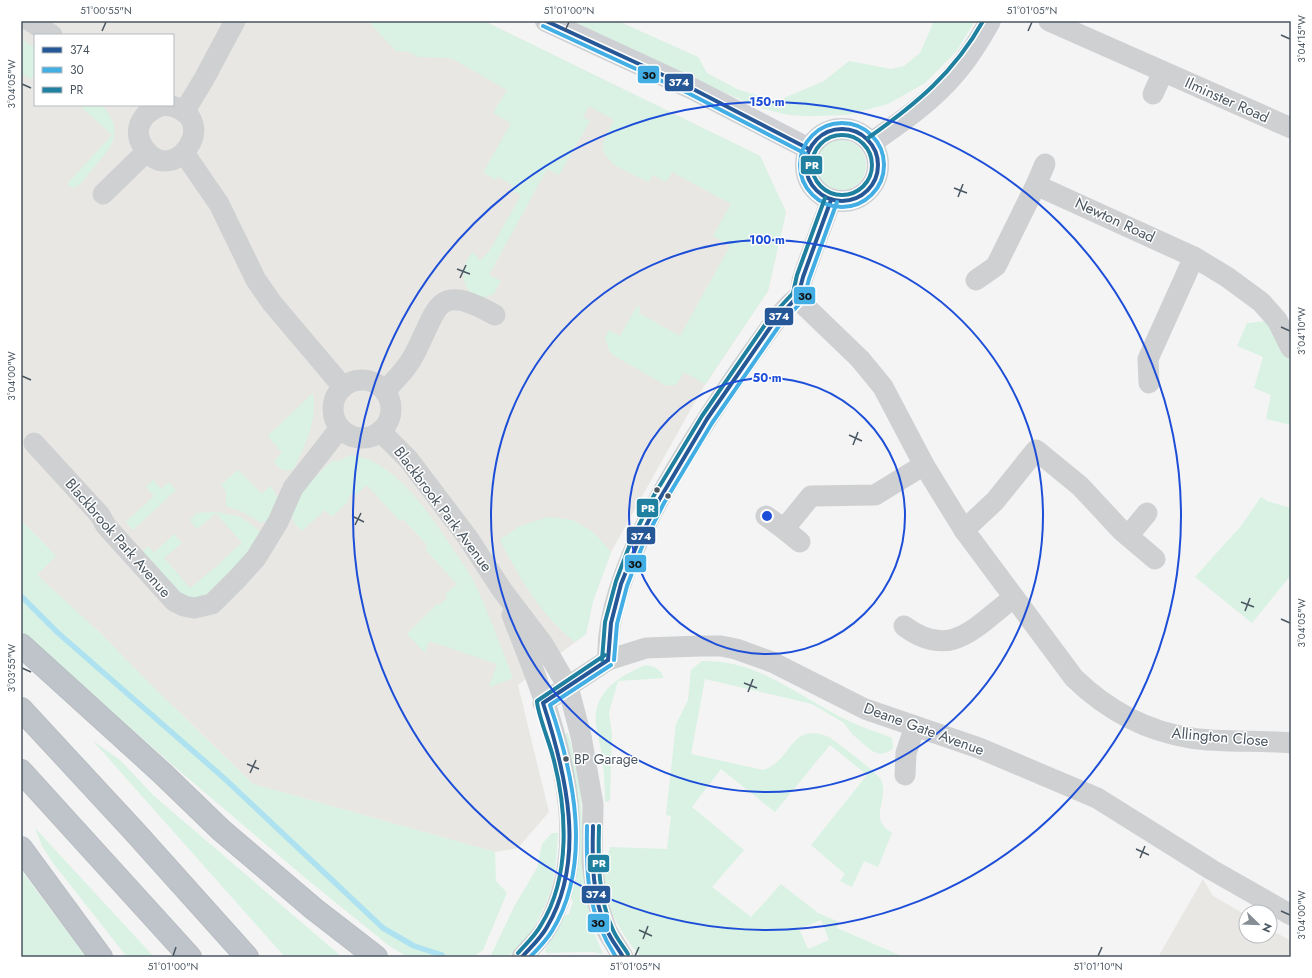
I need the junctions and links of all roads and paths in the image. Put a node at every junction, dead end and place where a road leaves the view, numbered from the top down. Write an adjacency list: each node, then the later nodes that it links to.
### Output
1 (30, 21): 6 (street)
2 (234, 21): 9 (street)
3 (546, 21): 14 (street)
4 (990, 21): 13 (street)
5 (1049, 21): 7 (street, Ilminster Road)
6 (50, 34)
7 (1163, 72): 8 (street); 12 (street, Ilminster Road)
8 (1153, 94)
9 (174, 104)
10 (171, 107): 11 (street); 16 (street)
11 (141, 109): 15 (street)
12 (1291, 128)
13 (871, 143): 14 (street); 20 (street)
14 (809, 149): 20 (street)
15 (146, 152): 16 (street); 19 (street)
16 (184, 153): 28 (street)
17 (1045, 164): 18 (street)
18 (1036, 184): 21 (street, Newton Road); 22 (street)
19 (103, 194)
20 (831, 200): 23 (street)
21 (1194, 257): 25 (street, Newton Road); 27 (street)
22 (976, 280)
23 (799, 296): 33 (street, Allington Close); 45 (street)
24 (495, 315): 29 (street)
25 (1284, 317): 26 (street, Newton Road)
26 (1291, 348)
27 (1149, 383)
28 (343, 387): 29 (street); 30 (street)
29 (385, 391): 31 (street)
30 (340, 428): 31 (street); 32 (street, Blackbrook Park Avenue)
31 (380, 431): 41 (street, Blackbrook Park Avenue)
32 (34, 443)
33 (924, 465): 36 (street); 37 (street, Allington Close)
34 (1148, 513): 38 (street)
35 (766, 516): 36 (street)
36 (784, 529): 39 (street)
37 (964, 530): 38 (street); 42 (street, Allington Close)
38 (1128, 536): 40 (street)
39 (800, 542)
40 (1155, 559)
41 (502, 590): 46 (street, Blackbrook Park Avenue); 47 (street, Blackbrook Park Avenue)
42 (1013, 598): 43 (street); 50 (street, Allington Close)
43 (904, 626)
44 (21, 645): 58 (highway)
45 (608, 660): 46 (street, Deane Gate Avenue); 49 (street, Deane Gate Avenue)
46 (568, 687): 47 (street, Deane Gate Avenue); 60 (street, Blackbrook Park Avenue)
47 (544, 703): 59 (street, Blackbrook Park Avenue)
48 (21, 709): 57 (highway)
49 (915, 726): 52 (street); 54 (street, Deane Gate Avenue)
50 (1291, 743)
51 (21, 771): 56 (highway)
52 (905, 774)
53 (21, 848): 55 (highway)
54 (1291, 915)
55 (101, 957)
56 (190, 957)
57 (247, 957)
58 (376, 957)
59 (522, 957)
60 (623, 957)

